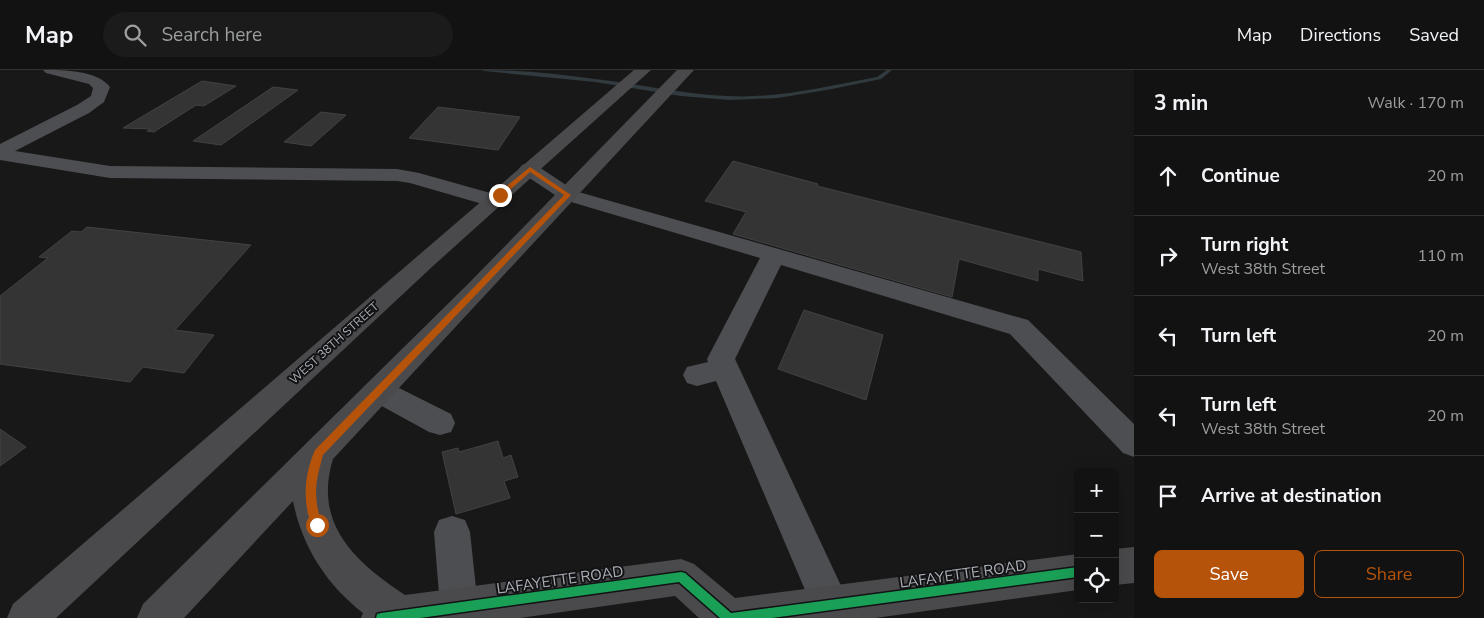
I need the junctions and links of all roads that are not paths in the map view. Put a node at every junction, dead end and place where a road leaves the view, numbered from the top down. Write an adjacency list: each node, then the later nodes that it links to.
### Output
1 (51, 70): 4 (lane)
2 (643, 70): 5 (main road, WEST 38TH STREET)
3 (686, 70): 6 (main road)
4 (0, 153): 7 (lane)
5 (530, 169): 6 (lane); 7 (main road, WEST 38TH STREET)
6 (568, 195): 8 (lane); 11 (main road)
7 (493, 201): 22 (main road, WEST 38TH STREET)
8 (774, 255): 9 (lane); 13 (lane)
9 (725, 369): 10 (lane); 19 (lane)
10 (697, 375)
11 (379, 391): 12 (lane); 14 (main road)
12 (440, 422)
13 (1134, 444)
14 (319, 453): 21 (main road); 23 (main road)
15 (452, 532): 20 (lane)
16 (1134, 565): 17 (main road)
17 (1119, 567)
18 (1074, 573): 19 (main road, LAFAYETTE ROAD)
19 (830, 605): 24 (main road, LAFAYETTE ROAD)
20 (459, 607): 21 (main road, LAFAYETTE ROAD); 24 (main road, LAFAYETTE ROAD)
21 (390, 617)
22 (27, 618)
23 (157, 618)
24 (730, 618)

